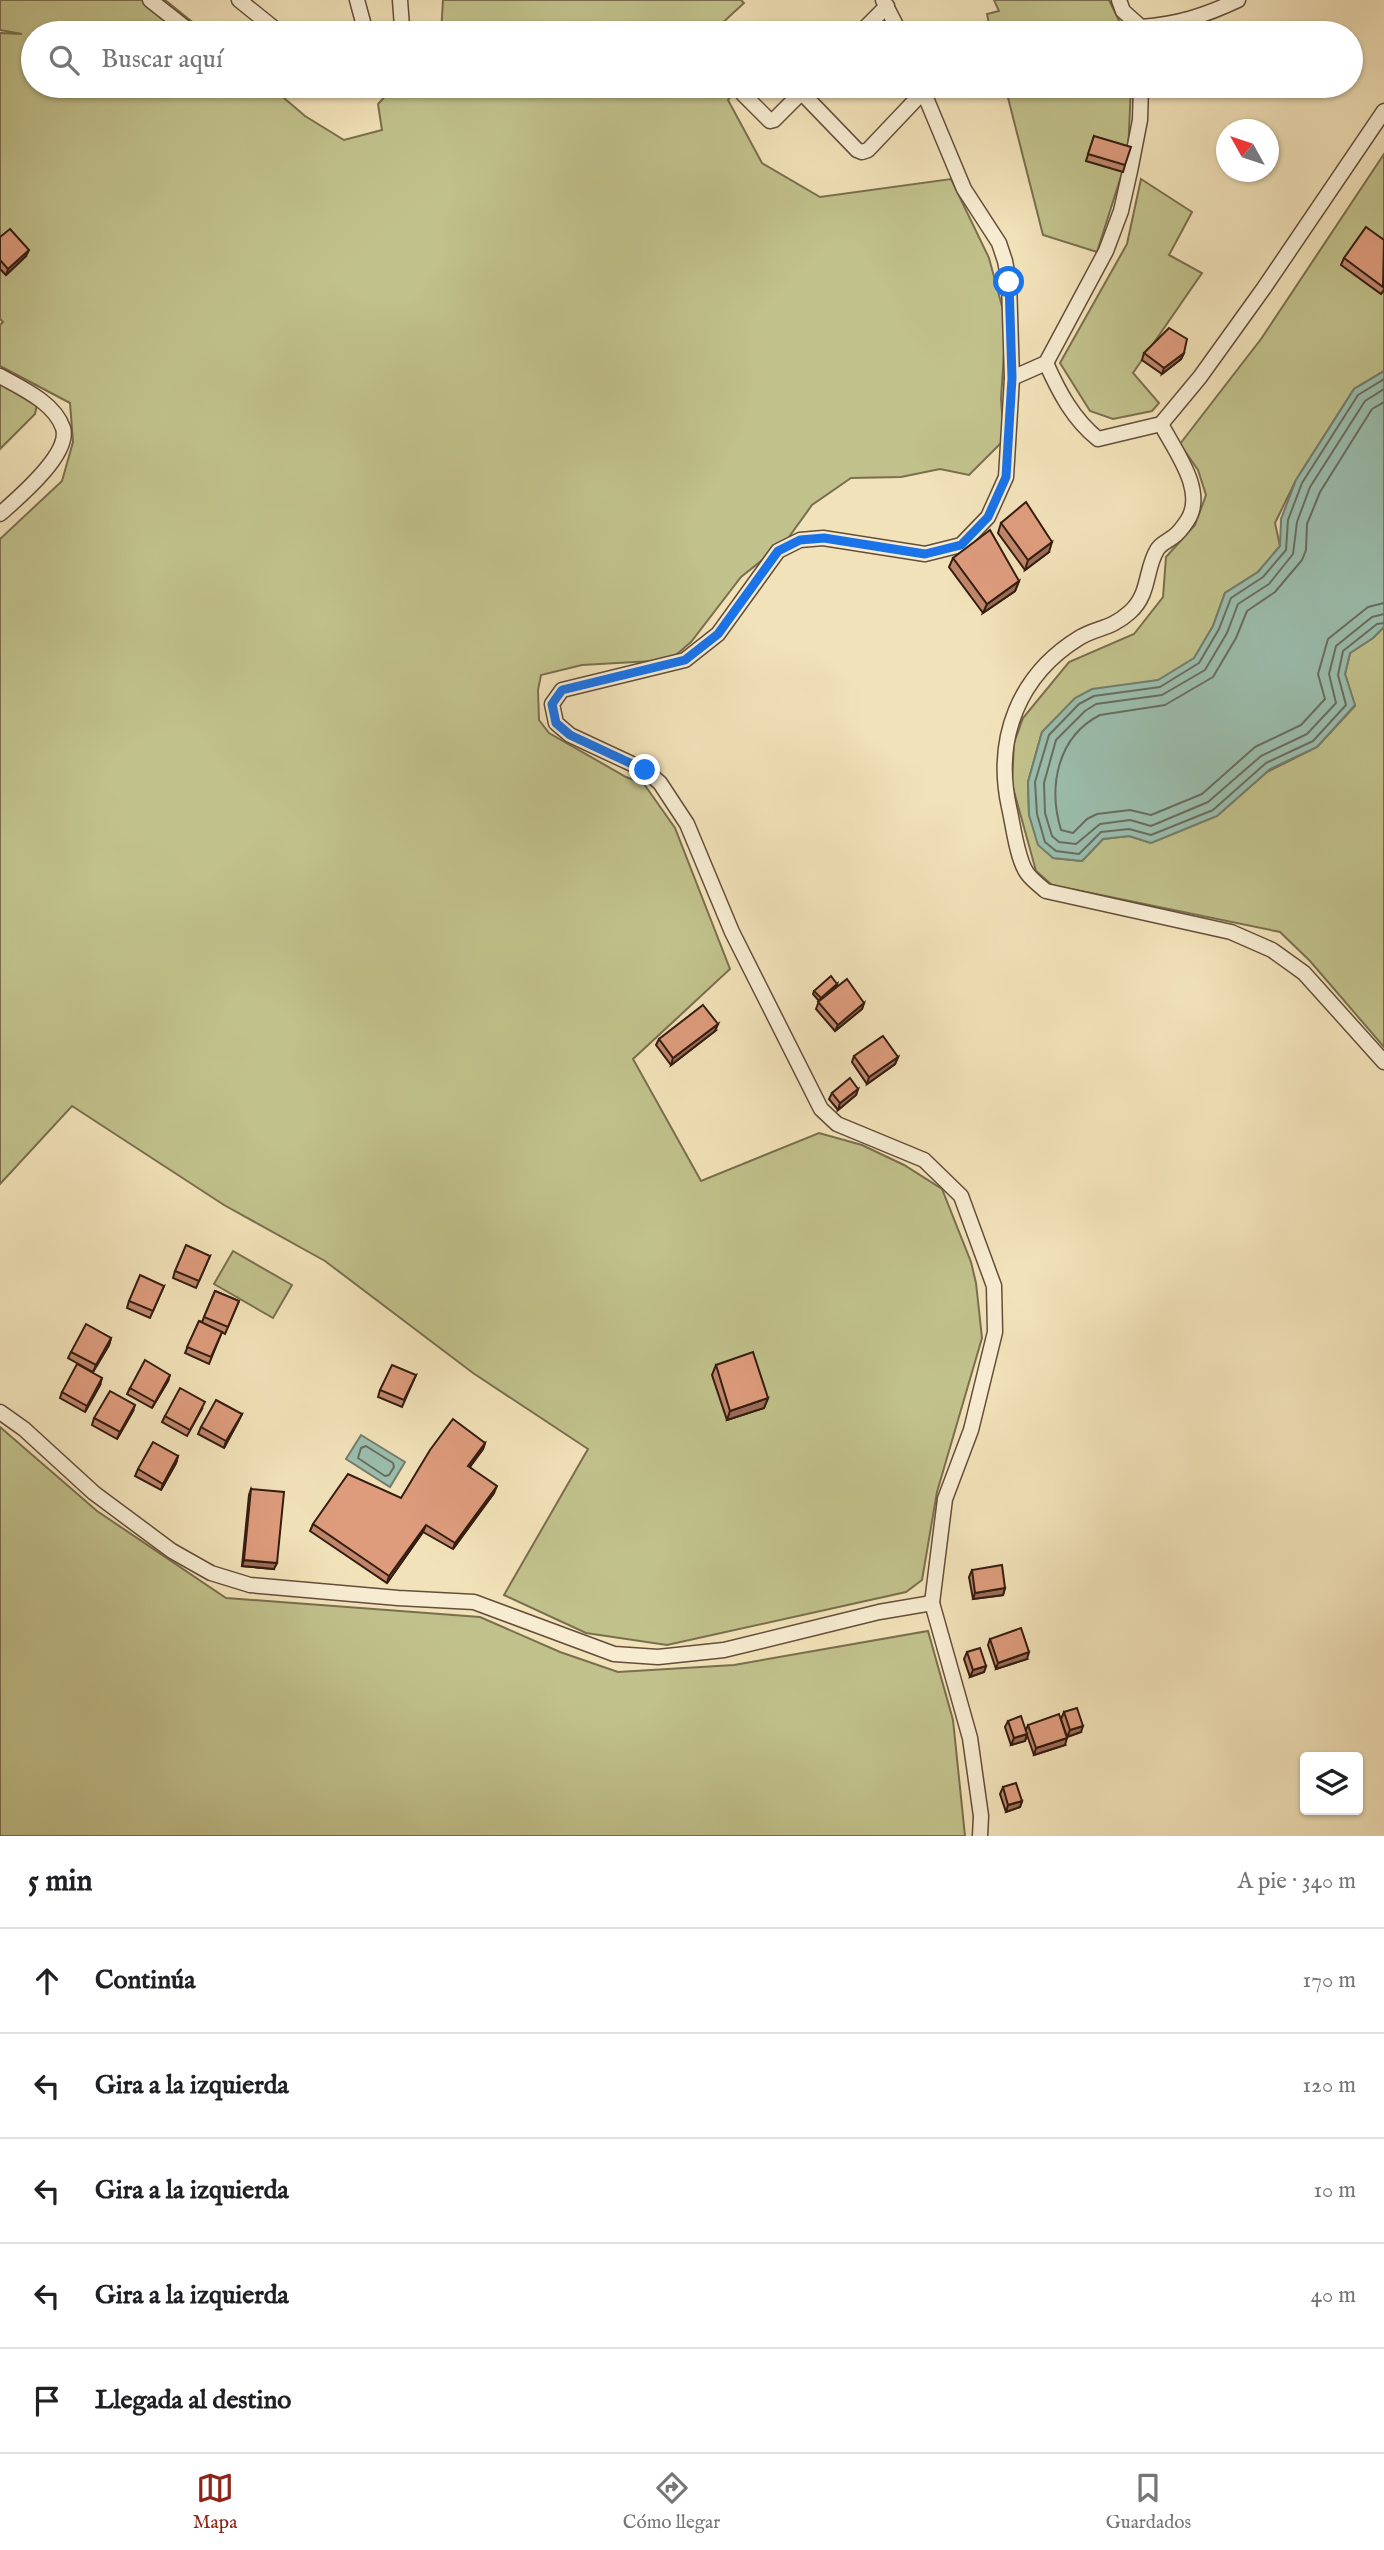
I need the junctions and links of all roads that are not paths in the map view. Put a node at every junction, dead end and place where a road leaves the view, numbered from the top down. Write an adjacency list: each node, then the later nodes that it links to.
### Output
1 (150, 0): 8 (street)
2 (239, 0): 9 (street)
3 (357, 0): 10 (street)
4 (400, 0): 11 (street)
5 (1119, 0): 14 (street)
6 (1238, 0): 15 (street)
7 (885, 3): 12 (street); 13 (street)
8 (177, 21)
9 (265, 21)
10 (363, 21)
11 (402, 21)
12 (870, 21)
13 (894, 21)
14 (1132, 21)
15 (1184, 21)
16 (747, 98): 17 (street)
17 (796, 98)
18 (813, 98): 19 (street)
19 (914, 98)
20 (926, 98): 25 (street)
21 (1140, 98): 23 (street)
22 (1384, 111): 26 (street)
23 (1046, 363): 25 (street); 26 (street)
24 (0, 376): 27 (street)
25 (1012, 378): 30 (street)
26 (1161, 424): 28 (street)
27 (0, 514)
28 (1384, 1062)
29 (0, 1412): 30 (street)
30 (932, 1603): 31 (street)
31 (980, 1836)

